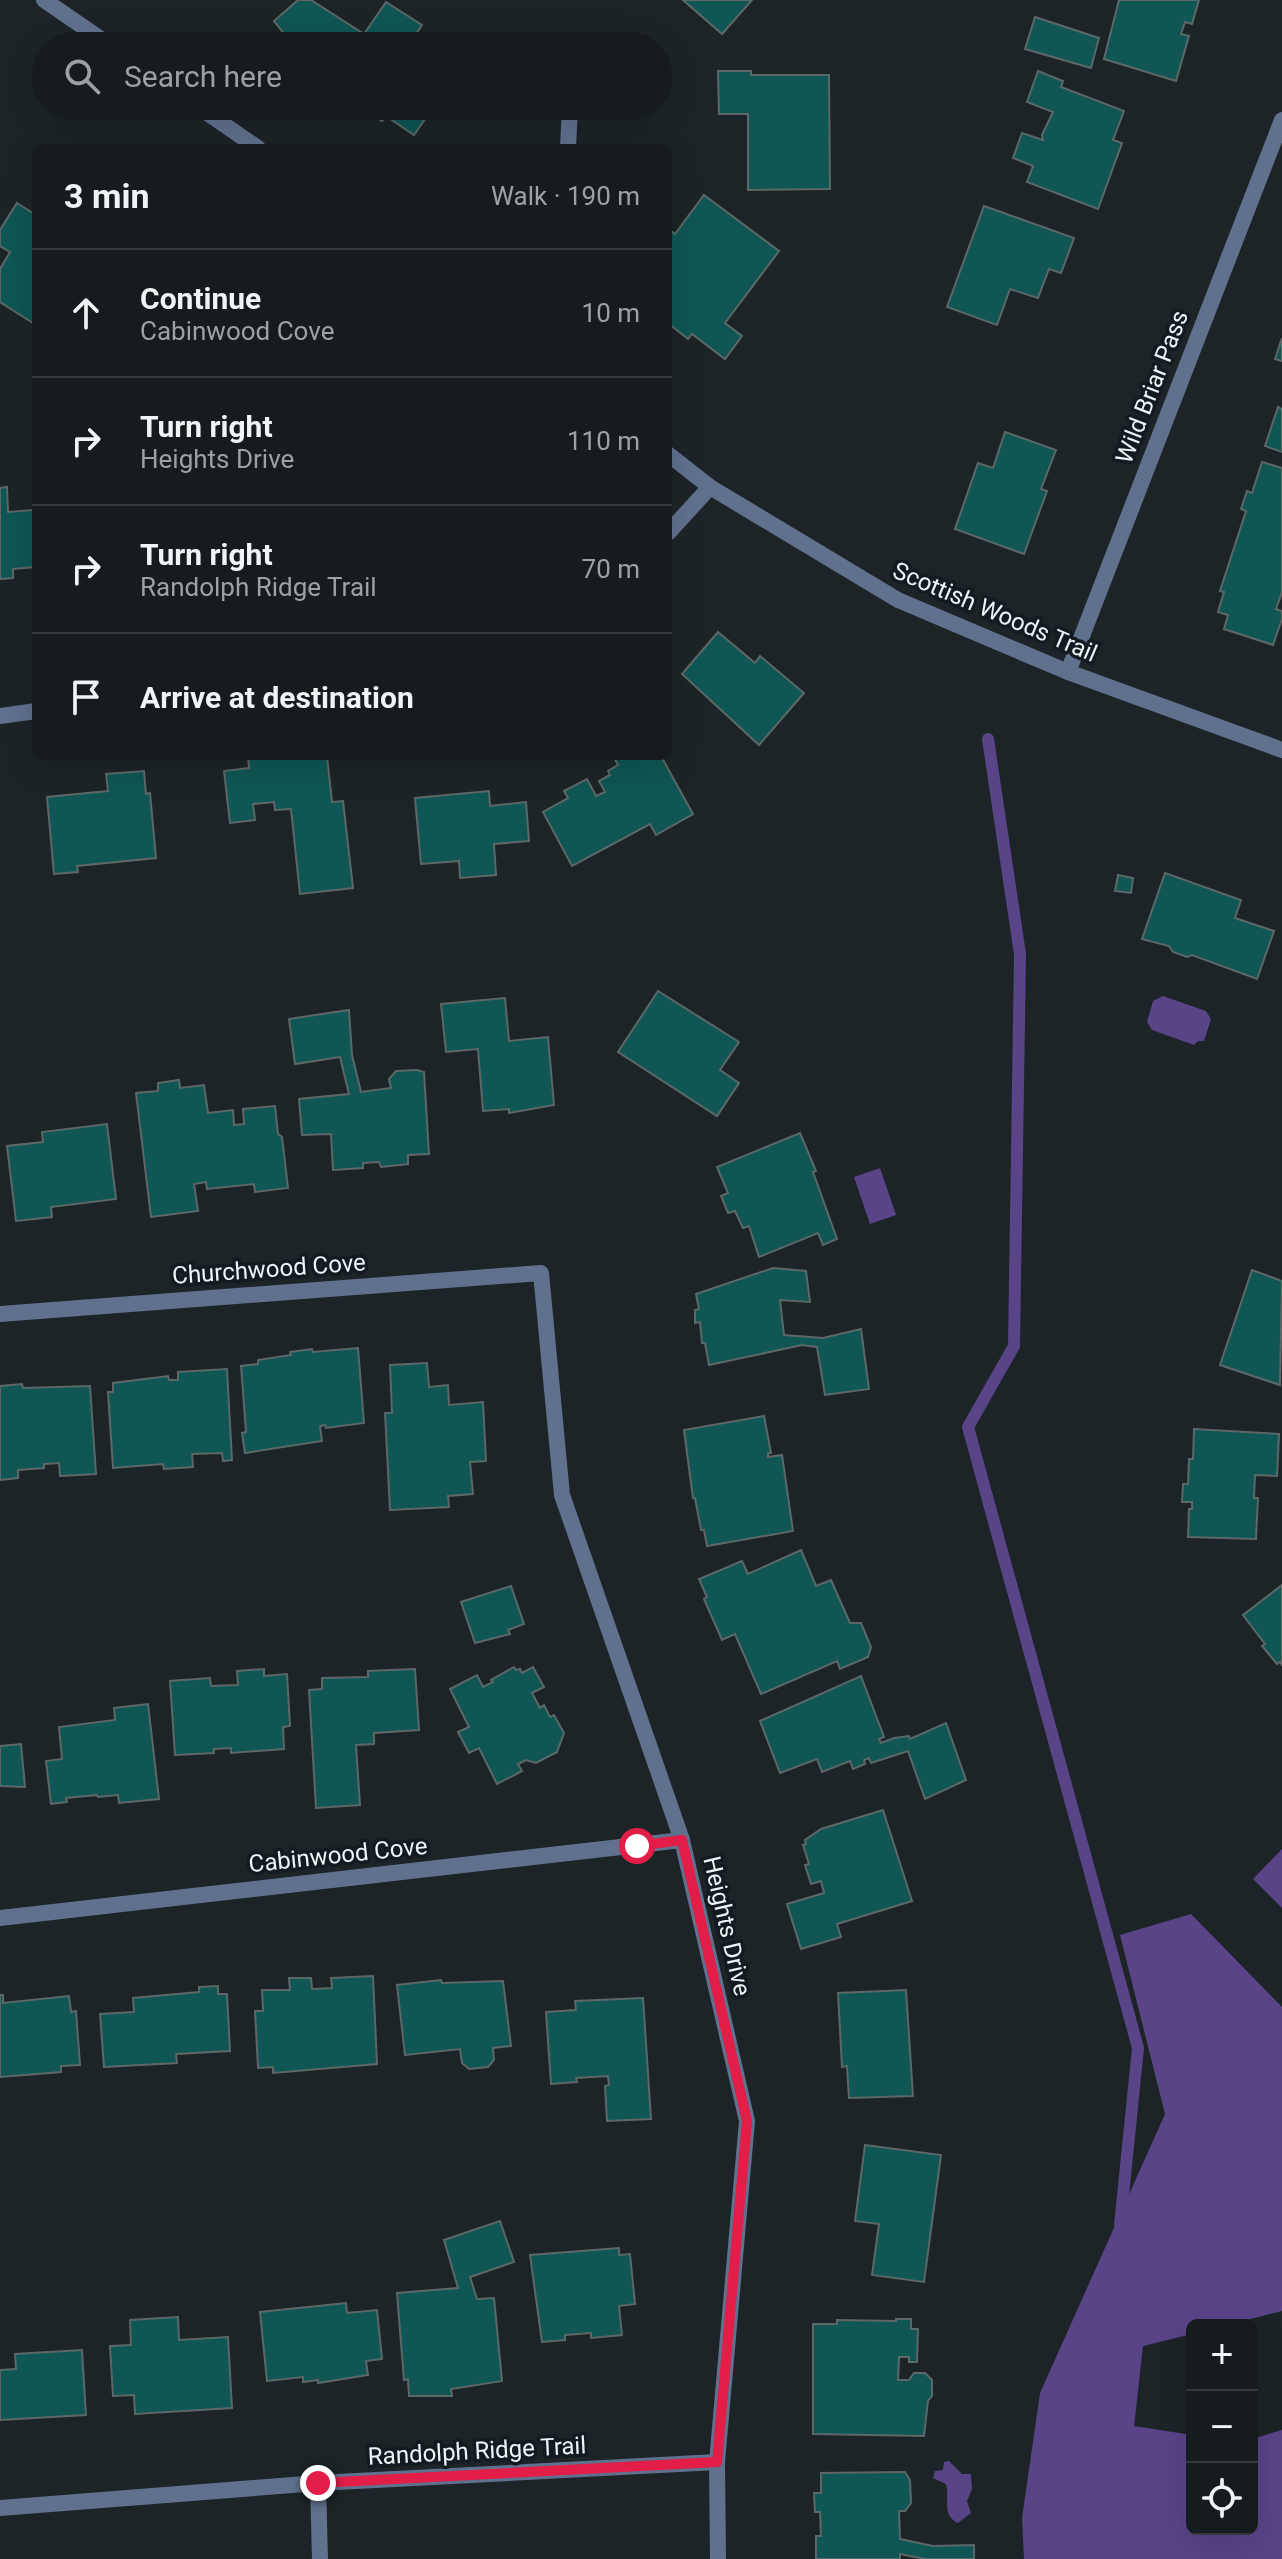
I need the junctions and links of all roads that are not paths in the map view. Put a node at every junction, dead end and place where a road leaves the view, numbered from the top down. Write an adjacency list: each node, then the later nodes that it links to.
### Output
1 (44, 0): 2 (street)
2 (91, 32)
3 (217, 120): 6 (street)
4 (569, 120): 7 (street)
5 (1282, 120): 11 (street, Wild Briar Pass)
6 (252, 144)
7 (568, 144)
8 (672, 457): 9 (street, Scottish Woods Trail)
9 (710, 487): 10 (street); 11 (street, Scottish Woods Trail)
10 (672, 529)
11 (1068, 672): 14 (street, Scottish Woods Trail)
12 (32, 712): 13 (street)
13 (0, 716)
14 (1282, 750)
15 (541, 1273): 16 (street, Churchwood Cove); 17 (street, Heights Drive)
16 (0, 1314)
17 (682, 1840): 18 (street, Cabinwood Cove); 19 (street, Heights Drive)
18 (0, 1918)
19 (717, 2462): 20 (street, Randolph Ridge Trail); 23 (street, Heights Drive)
20 (318, 2483): 21 (street, Randolph Ridge Trail); 22 (street)
21 (0, 2508)
22 (320, 2559)
23 (718, 2559)

